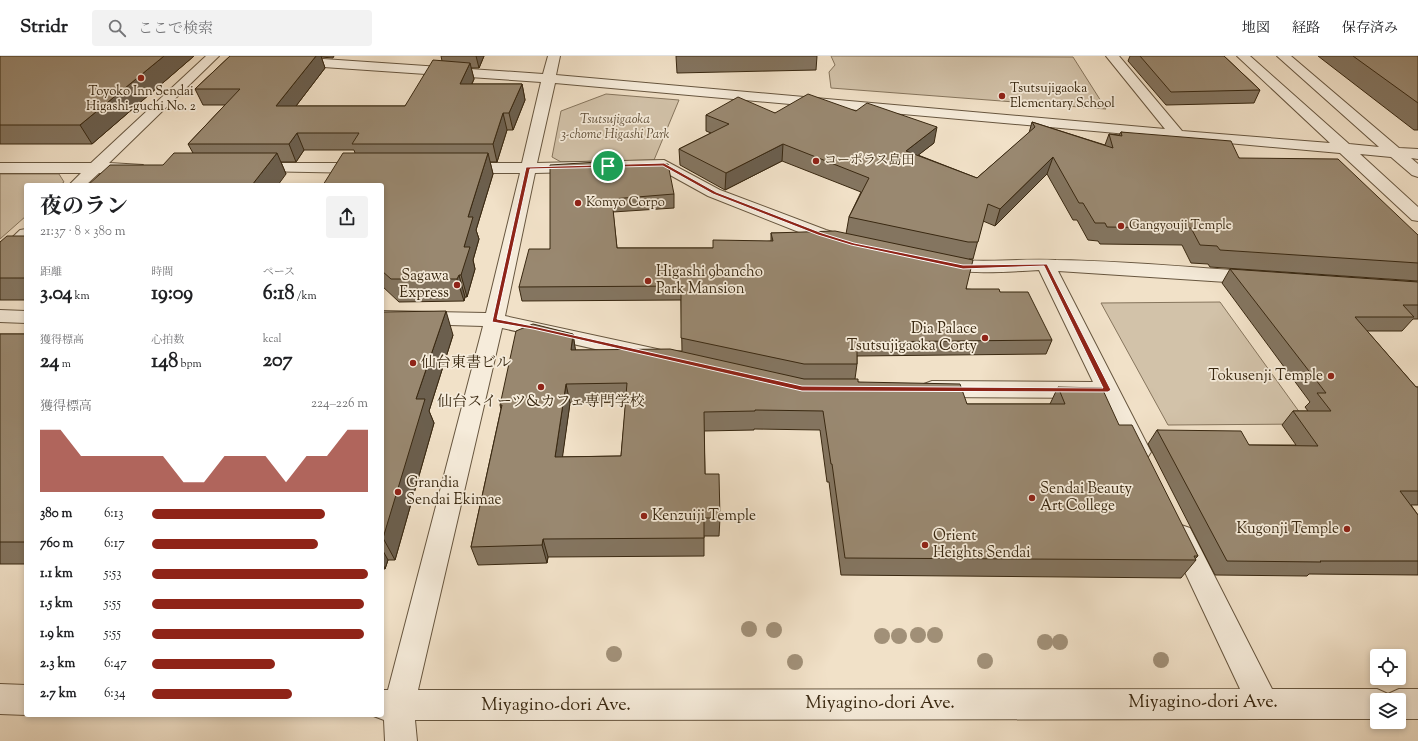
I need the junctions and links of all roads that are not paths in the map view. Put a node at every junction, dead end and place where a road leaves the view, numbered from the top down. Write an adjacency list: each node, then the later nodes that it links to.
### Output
1 (213, 56): 14 (street)
2 (554, 56): 8 (street)
3 (1112, 56): 9 (street)
4 (1243, 56): 10 (street)
5 (1283, 56): 11 (street)
6 (284, 60): 7 (street)
7 (342, 60): 8 (street)
8 (549, 77): 9 (street); 19 (street)
9 (1177, 134): 10 (street)
10 (1347, 150): 11 (street); 22 (street)
11 (1396, 154): 12 (street); 20 (street)
12 (1418, 154)
13 (0, 168): 14 (street)
14 (96, 168): 15 (street); 21 (street)
15 (151, 168)
16 (238, 168): 17 (street)
17 (380, 168)
18 (444, 168): 19 (street)
19 (528, 168): 24 (street); 32 (street)
20 (1418, 172)
21 (80, 183)
22 (1418, 216)
23 (24, 236): 25 (street)
24 (861, 246)
25 (0, 259)
26 (924, 259): 27 (street)
27 (1046, 265): 28 (street); 35 (street)
28 (1276, 279)
29 (0, 316): 30 (street)
30 (24, 316)
31 (384, 317): 32 (street)
32 (494, 320): 33 (street); 44 (street)
33 (679, 361)
34 (914, 389): 35 (street)
35 (1108, 390): 36 (street)
36 (1147, 468)
37 (1172, 518): 40 (street)
38 (0, 699): 39 (street)
39 (24, 700)
40 (1262, 702): 41 (street, Miyagino-dori Ave.); 44 (street, Miyagino-dori Ave.)
41 (1370, 704)
42 (1406, 704): 43 (street)
43 (1418, 704)
44 (390, 705): 45 (street)
45 (401, 741)

